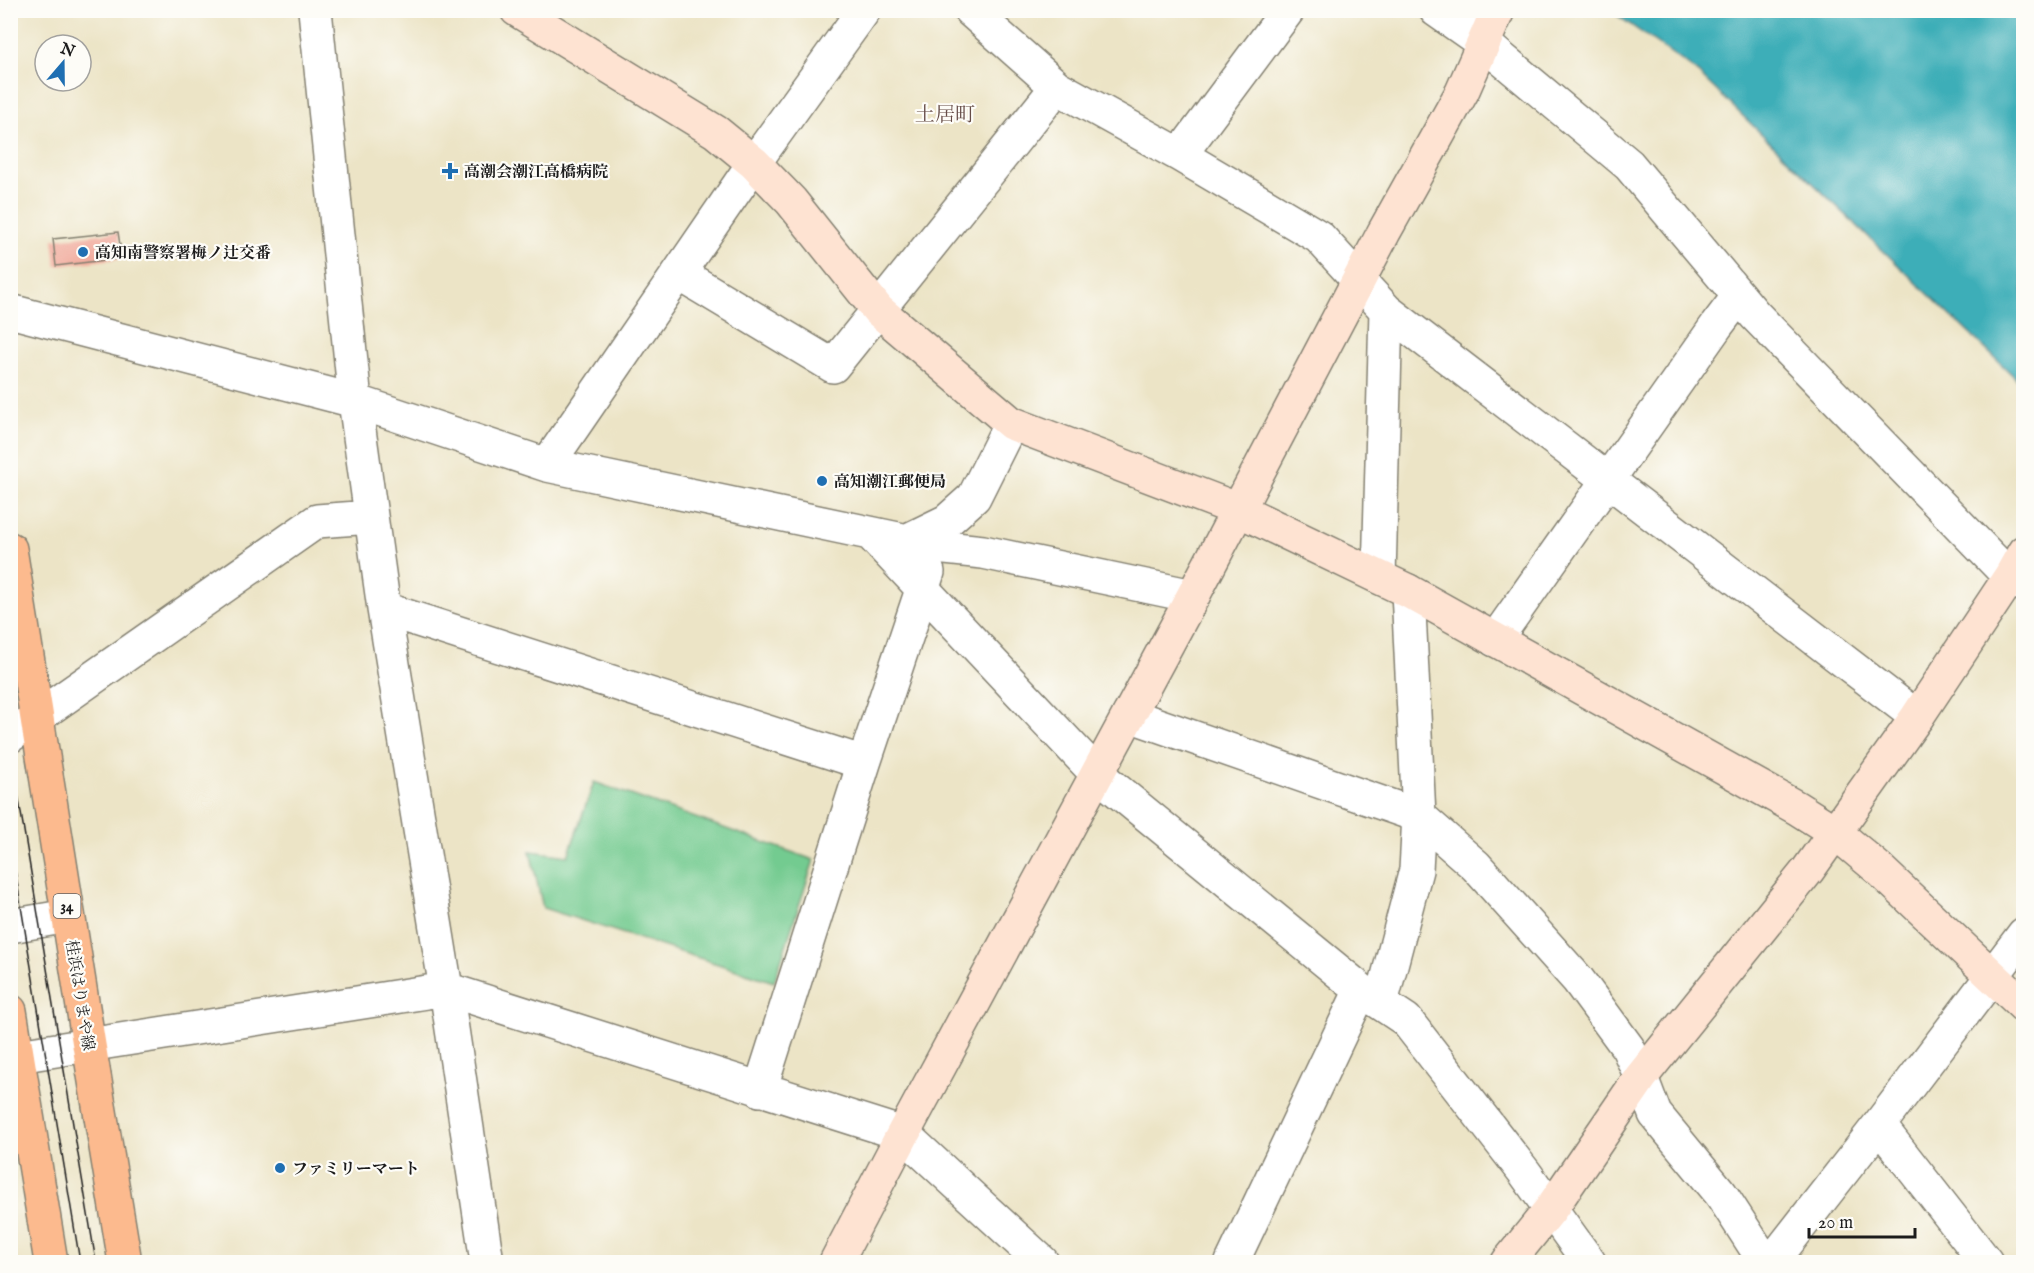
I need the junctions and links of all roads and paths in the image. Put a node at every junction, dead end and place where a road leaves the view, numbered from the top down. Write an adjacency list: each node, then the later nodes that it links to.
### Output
1 (315, 10): 19 (street)
2 (517, 10): 8 (street)
3 (864, 10): 12 (street)
4 (970, 10): 10 (street)
5 (1288, 10): 11 (street)
6 (1436, 10): 9 (street)
7 (1498, 10): 9 (street)
8 (551, 20): 12 (street)
9 (1483, 43): 14 (street); 15 (street)
10 (1057, 87): 11 (street); 17 (street)
11 (1180, 155): 14 (street)
12 (754, 163): 13 (street); 17 (street)
13 (680, 274): 17 (street); 21 (street)
14 (1359, 280): 18 (street); 24 (street)
15 (1739, 296): 22 (street); 30 (street)
16 (10, 310): 19 (street)
17 (878, 310): 20 (street)
18 (1386, 310): 22 (street); 31 (street)
19 (355, 401): 21 (street); 25 (street)
20 (1011, 423): 23 (street); 24 (street)
21 (547, 465): 26 (street)
22 (1607, 480): 36 (street); 38 (street)
23 (974, 497): 27 (street); 29 (street)
24 (1239, 510): 31 (street); 34 (street)
25 (371, 517): 35 (street); 39 (street)
26 (870, 533): 27 (street); 32 (street)
27 (921, 544): 29 (street); 32 (street)
28 (10, 549): 39 (main road, 桂浜はりまや線 / 34)
29 (983, 552): 34 (street)
30 (2019, 572): 38 (street)
31 (1379, 578): 33 (street)
32 (922, 588): 40 (street); 41 (street)
33 (1408, 591): 36 (street); 42 (street)
34 (1193, 596): 37 (street)
35 (384, 609): 40 (street); 48 (street)
36 (1495, 640): 43 (street)
37 (1129, 715): 41 (street); 42 (street)
38 (1917, 717): 43 (street)
39 (24, 727): 44 (main road, 桂浜はりまや線 / 34)
40 (864, 763): 55 (street)
41 (1097, 774): 49 (street); 57 (street)
42 (1419, 816): 49 (street); 54 (street)
43 (1835, 832): 47 (street); 54 (street)
44 (68, 916): 45 (street); 52 (main road, 桂浜はりまや線 / 34)
45 (10, 926)
46 (2024, 934): 47 (street)
47 (1991, 976): 50 (street); 56 (street)
48 (446, 989): 52 (street); 55 (street); 61 (street)
49 (1371, 996): 58 (street); 64 (street)
50 (2024, 1006)
51 (10, 1011): 53 (main road)
52 (88, 1045): 53 (street); 60 (main road, 桂浜はりまや線 / 34)
53 (18, 1056): 59 (main road)
54 (1641, 1077): 58 (street); 67 (street)
55 (760, 1090): 57 (street)
56 (1879, 1125): 68 (street); 69 (street)
57 (903, 1134): 62 (street); 63 (street)
58 (1550, 1210): 65 (street); 66 (street)
59 (51, 1263)
60 (126, 1263)
61 (487, 1263)
62 (836, 1263)
63 (1042, 1263)
64 (1232, 1263)
65 (1508, 1263)
66 (1589, 1263)
67 (1765, 1263)
68 (1772, 1263)
69 (1986, 1263)

